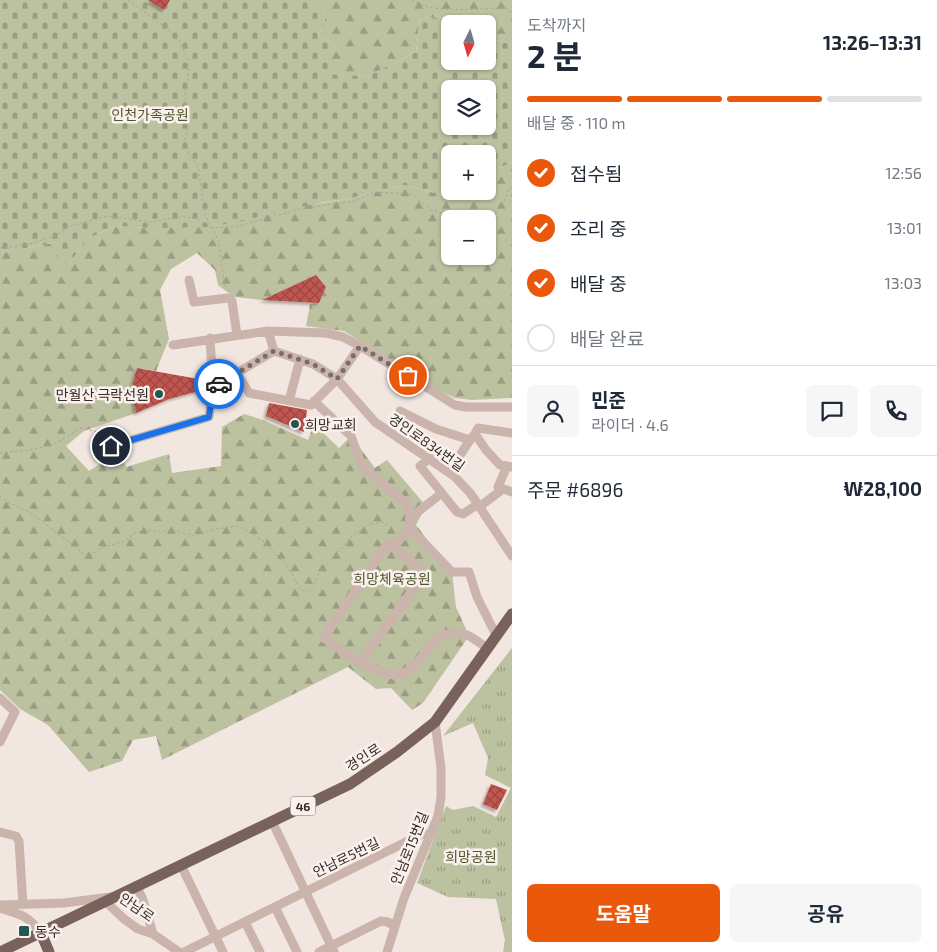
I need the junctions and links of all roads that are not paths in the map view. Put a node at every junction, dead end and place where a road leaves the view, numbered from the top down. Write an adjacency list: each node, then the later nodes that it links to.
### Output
1 (189, 280): 3 (street)
2 (268, 331): 3 (street); 6 (street); 7 (street)
3 (237, 335): 4 (street)
4 (210, 338): 5 (street); 11 (street)
5 (173, 345)
6 (360, 346): 10 (street); 14 (street)
7 (274, 351): 8 (street, 경인로834번길); 9 (street)
8 (300, 359): 10 (street, 경인로834번길); 12 (street)
9 (237, 373): 11 (street); 12 (street)
10 (337, 379): 13 (street); 19 (street, 경인로834번길)
11 (213, 387): 18 (street)
12 (289, 401): 13 (street)
13 (314, 401): 26 (street)
14 (512, 407)
15 (400, 411): 17 (street)
16 (512, 434): 17 (street)
17 (473, 437): 20 (street); 21 (street)
18 (111, 446)
19 (430, 458): 21 (street, 경인로834번길); 24 (street)
20 (510, 467): 22 (street)
21 (449, 472): 25 (street, 경인로834번길)
22 (503, 489): 23 (street); 25 (street)
23 (512, 492)
24 (442, 493): 25 (street); 26 (street)
25 (478, 506): 27 (street, 경인로834번길)
26 (410, 525): 28 (street); 31 (street)
27 (508, 543): 29 (street, 경인로834번길)
28 (394, 547): 33 (street); 33 (street)
29 (512, 556)
30 (512, 614): 31 (main road, 경인로 / 46)
31 (496, 635): 32 (main road, 경인로 / 46)
32 (487, 648): 33 (street); 35 (main road, 경인로 / 46)
33 (360, 663)
34 (0, 698): 36 (street)
35 (435, 722): 37 (main road, 경인로 / 46); 39 (street, 안남로15번길)
36 (0, 742)
37 (272, 821): 40 (main road, 경인로 / 46); 42 (street)
38 (0, 832): 45 (street)
39 (430, 834): 42 (street, 안남로5번길); 49 (street, 안남로15번길)
40 (180, 865): 41 (main road, 경인로 / 46); 52 (street)
41 (137, 886): 43 (main road, 경인로 / 46); 51 (street, 안남로)
42 (306, 892): 47 (street, 안남로5번길); 53 (street)
43 (118, 896): 44 (main road, 경인로 / 46); 45 (street)
44 (106, 902): 50 (main road, 경인로 / 46); 51 (street, 안남로)
45 (23, 905): 46 (street)
46 (0, 906): 50 (street)
47 (275, 907): 48 (street, 안남로5번길); 60 (street)
48 (246, 922): 52 (street, 안남로5번길); 54 (street)
49 (394, 926): 53 (street); 62 (street, 안남로15번길)
50 (41, 933): 55 (main road, 경인로 / 46); 56 (main road)
51 (152, 934): 57 (street, 안남로)
52 (216, 936): 58 (street, 안남로5번길); 59 (street)
53 (333, 949): 61 (street)
54 (260, 951)
55 (0, 952)
56 (50, 952)
57 (179, 952)
58 (184, 952)
59 (223, 952)
60 (297, 952)
61 (319, 952)
62 (387, 952)

